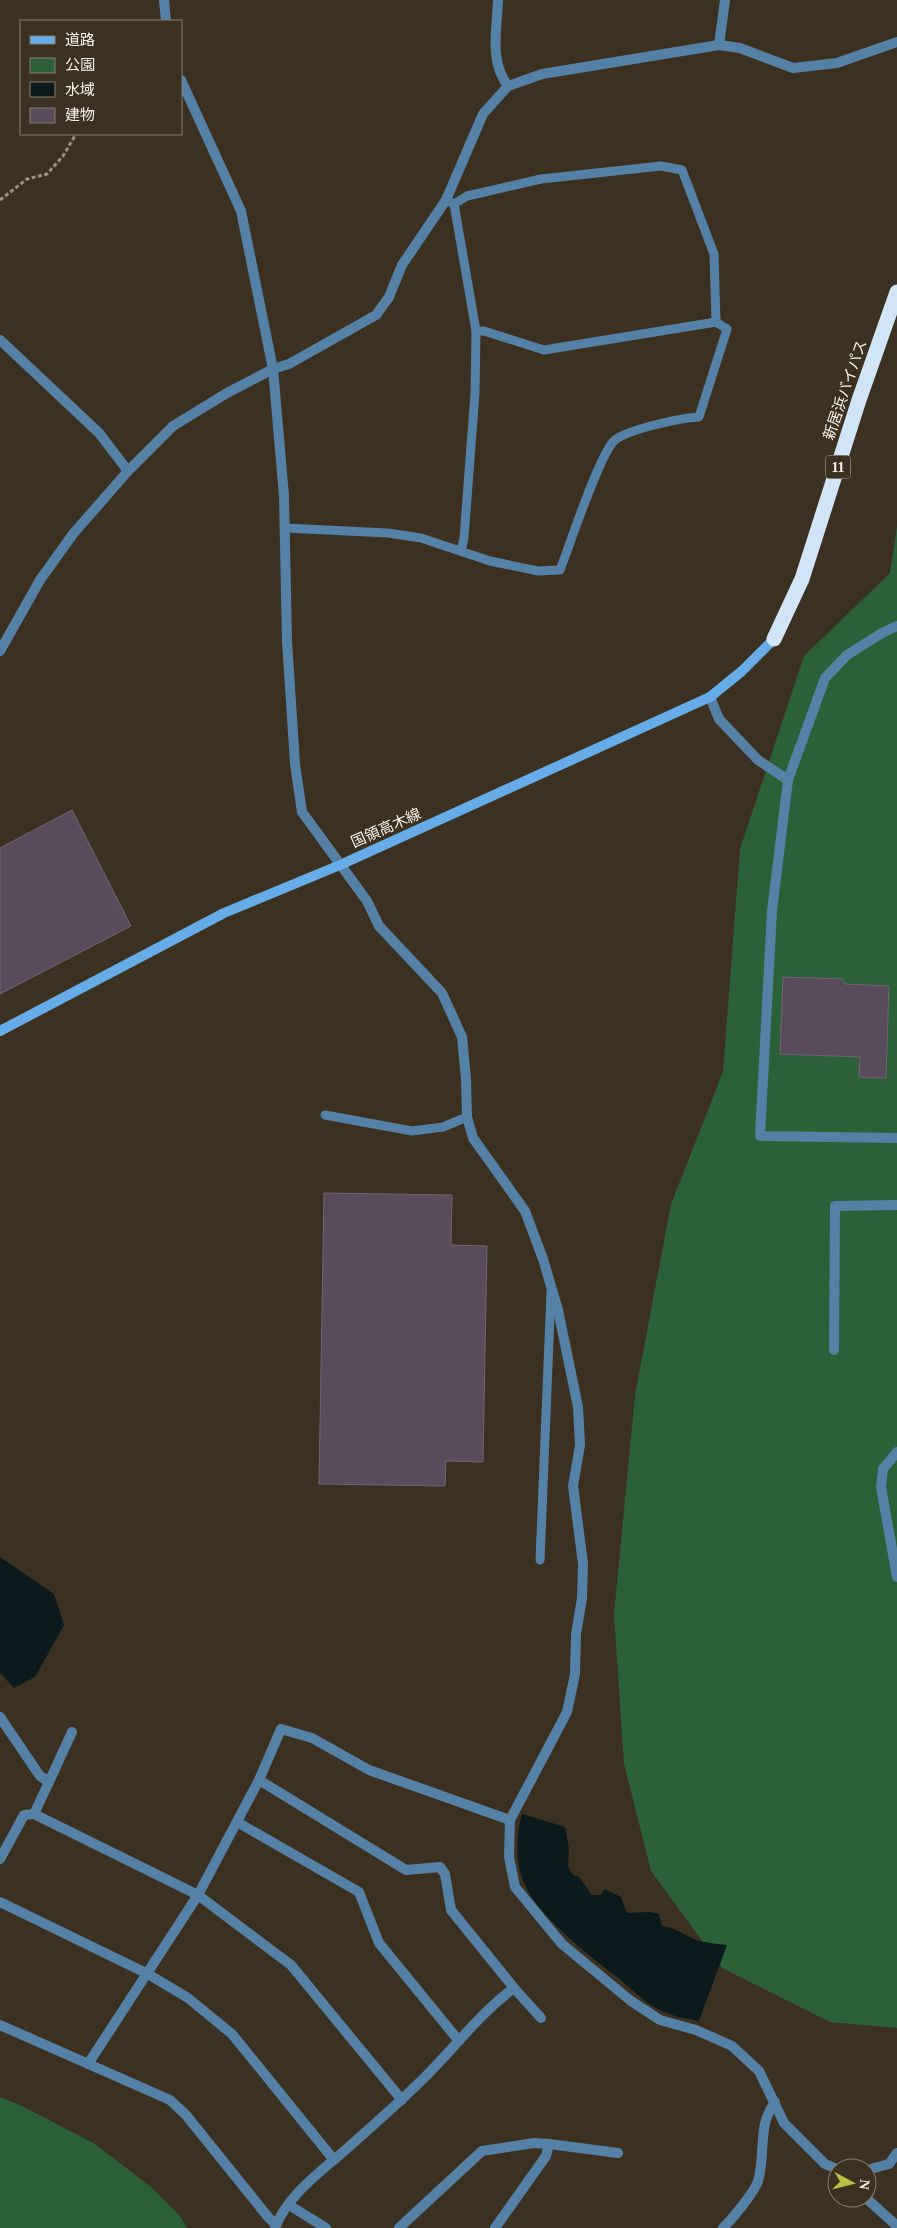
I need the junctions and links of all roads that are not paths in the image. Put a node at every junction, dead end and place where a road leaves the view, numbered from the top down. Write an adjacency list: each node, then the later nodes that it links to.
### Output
1 (164, 0): 4 (street)
2 (498, 0): 8 (street)
3 (725, 0): 6 (street)
4 (166, 20)
5 (897, 42): 6 (street)
6 (719, 45): 8 (street)
7 (182, 82): 14 (street)
8 (508, 86): 9 (street)
9 (450, 202): 11 (lane); 12 (lane); 14 (street)
10 (897, 292): 19 (highway, 新居浜バイパス / 11)
11 (716, 322): 12 (lane); 17 (lane)
12 (476, 330): 17 (lane)
13 (0, 340): 15 (street)
14 (274, 370): 15 (street); 16 (street)
15 (128, 471): 20 (street)
16 (285, 528): 17 (lane); 23 (street)
17 (461, 551)
18 (897, 626): 22 (street)
19 (774, 640): 21 (main road, 国領高木線)
20 (0, 651)
21 (710, 697): 22 (street); 23 (main road, 国領高木線)
22 (788, 780): 27 (street)
23 (340, 866): 24 (main road, 国領高木線); 26 (street)
24 (0, 1031)
25 (325, 1115): 26 (lane)
26 (467, 1117): 29 (street)
27 (897, 1138)
28 (897, 1205): 30 (street)
29 (551, 1287): 32 (lane); 39 (street)
30 (834, 1350)
31 (897, 1452): 33 (street)
32 (540, 1560)
33 (897, 1577)
34 (0, 1717): 37 (street)
35 (72, 1732): 37 (street)
36 (259, 1780): 39 (street); 40 (street); 45 (street)
37 (49, 1782): 38 (street)
38 (34, 1814): 41 (street); 42 (street)
39 (510, 1820): 51 (street)
40 (237, 1822): 42 (street); 48 (street)
41 (0, 1859)
42 (198, 1895): 44 (street); 50 (street)
43 (0, 1902): 44 (street)
44 (148, 1974): 49 (street); 55 (street)
45 (514, 1988): 46 (street); 48 (street)
46 (541, 2018)
47 (0, 2025): 49 (street)
48 (459, 2041): 50 (street)
49 (88, 2064): 60 (street)
50 (402, 2100): 55 (street)
51 (775, 2102): 56 (street); 65 (street)
52 (549, 2144): 53 (street); 63 (street); 64 (street)
53 (618, 2153)
54 (897, 2153): 57 (street)
55 (334, 2160): 58 (street)
56 (827, 2165)
57 (877, 2167)
58 (288, 2205): 60 (street); 62 (street)
59 (877, 2208): 61 (street)
60 (276, 2226)
61 (897, 2226)
62 (326, 2228)
63 (399, 2228)
64 (495, 2228)
65 (723, 2228)

